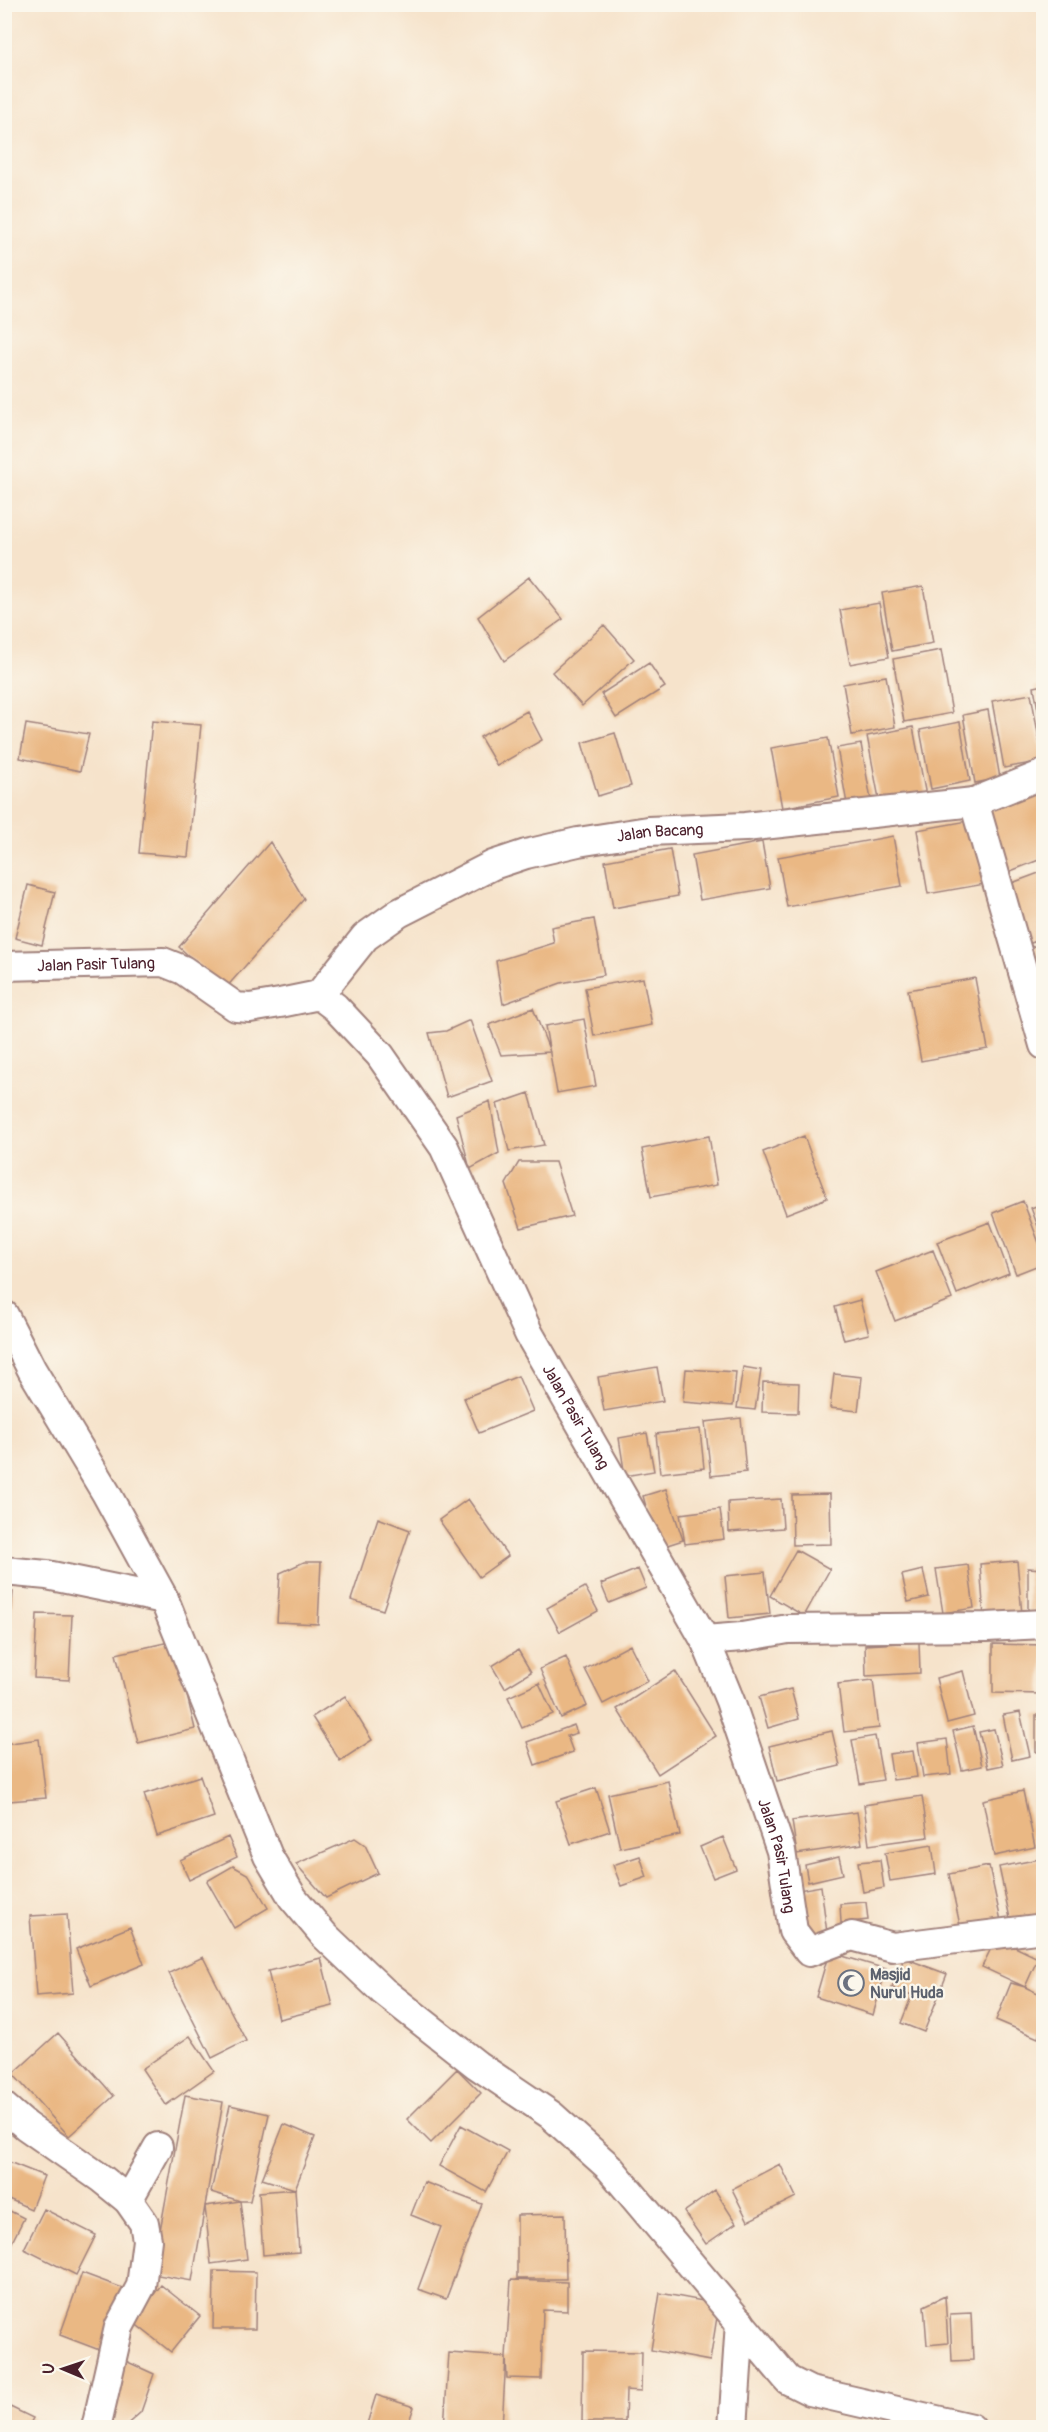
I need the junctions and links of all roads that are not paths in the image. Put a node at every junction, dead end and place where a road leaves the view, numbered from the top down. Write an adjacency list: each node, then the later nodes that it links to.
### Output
1 (1044, 774): 2 (street, Jalan Bacang)
2 (974, 802): 4 (street, Jalan Bacang); 5 (street)
3 (4, 966): 4 (street, Jalan Pasir Tulang)
4 (320, 995): 10 (street, Jalan Pasir Tulang)
5 (1044, 1046)
6 (4, 1315): 8 (street)
7 (4, 1571): 8 (street)
8 (164, 1599): 15 (street)
9 (1044, 1624): 10 (street)
10 (705, 1640): 11 (street, Jalan Pasir Tulang)
11 (1044, 1929)
12 (4, 2107): 14 (street)
13 (158, 2147): 14 (street)
14 (128, 2200): 16 (street)
15 (740, 2322): 17 (street); 18 (street)
16 (96, 2427)
17 (733, 2427)
18 (971, 2427)

